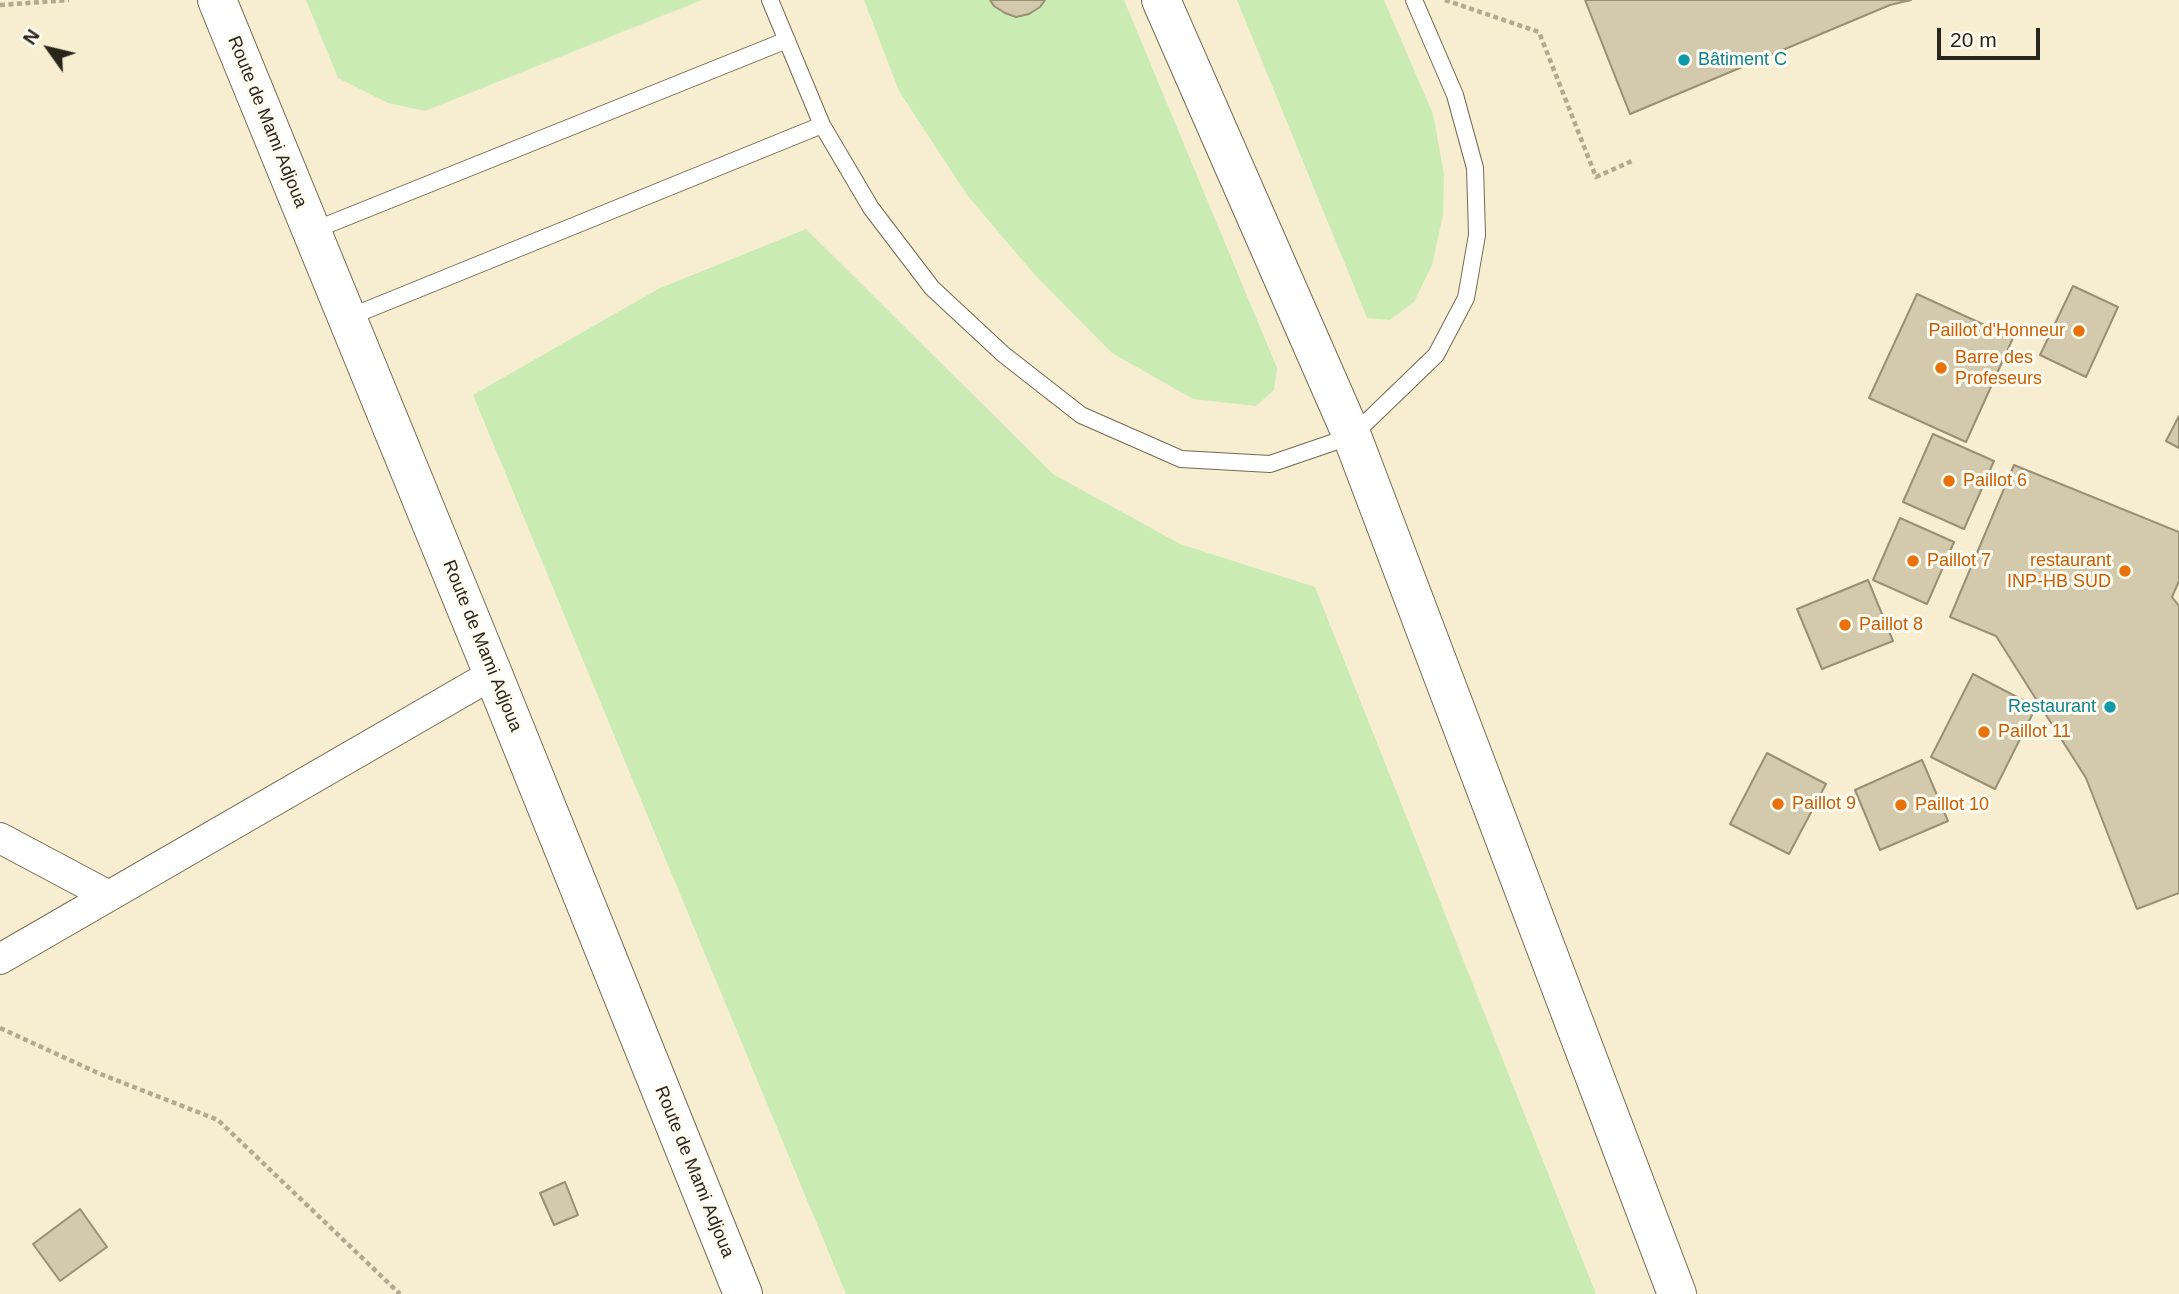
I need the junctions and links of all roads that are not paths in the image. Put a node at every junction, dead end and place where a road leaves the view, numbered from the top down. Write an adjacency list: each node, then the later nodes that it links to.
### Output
1 (217, 0): 7 (street, Route de Mami Adjoua)
2 (770, 0): 5 (lane)
3 (1161, 0): 9 (street)
4 (1414, 0): 9 (lane)
5 (787, 40): 6 (lane); 7 (lane)
6 (822, 125): 8 (lane); 9 (lane)
7 (312, 231): 8 (street, Route de Mami Adjoua)
8 (347, 318): 10 (street, Route de Mami Adjoua)
9 (1352, 436): 15 (street)
10 (493, 674): 12 (street); 14 (street, Route de Mami Adjoua)
11 (0, 838): 12 (street)
12 (109, 896): 13 (street)
13 (0, 958)
14 (743, 1294)
15 (1677, 1294)

